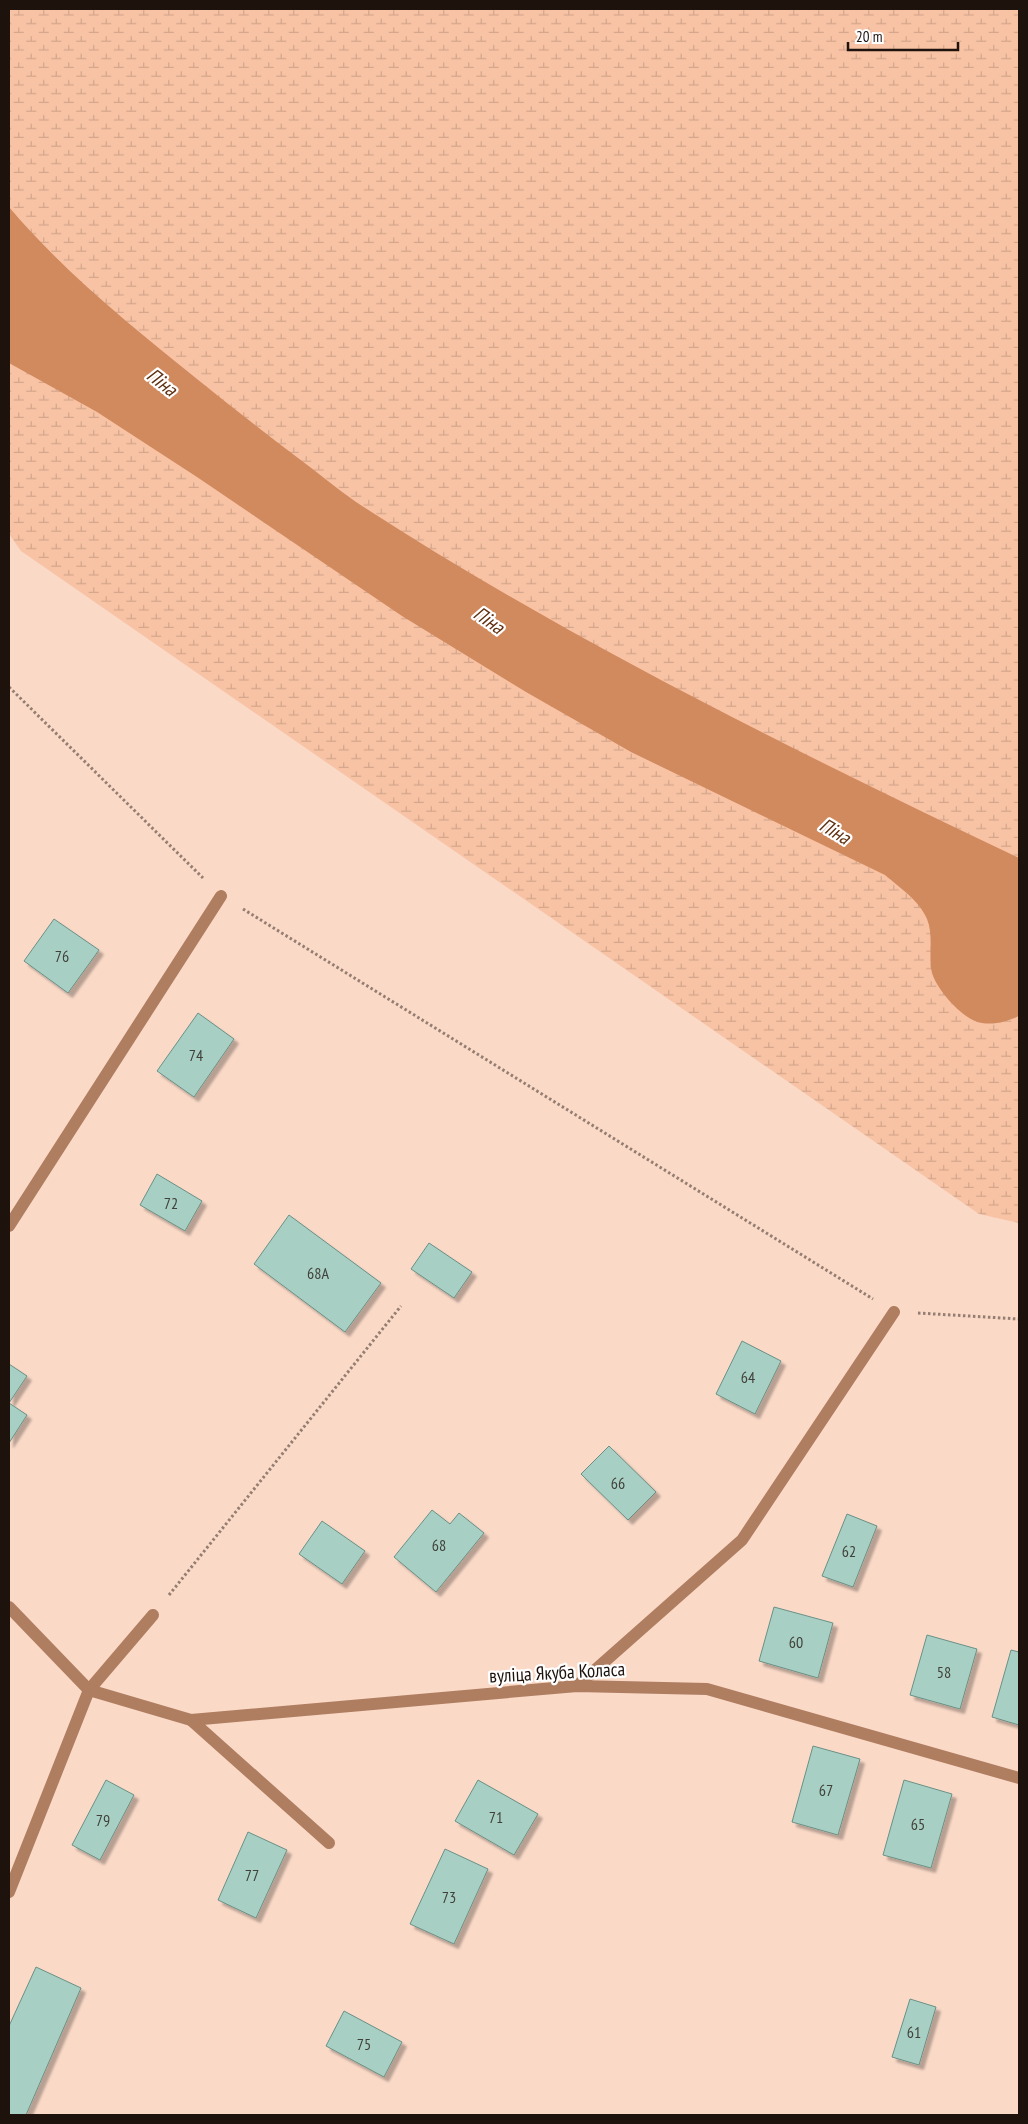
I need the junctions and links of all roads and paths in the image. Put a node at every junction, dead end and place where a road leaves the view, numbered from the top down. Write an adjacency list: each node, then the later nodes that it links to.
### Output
1 (9, 687): 2 (path)
2 (222, 896): 3 (street); 5 (path)
3 (9, 1226)
4 (401, 1306): 8 (path)
5 (894, 1312): 6 (path); 9 (street)
6 (1019, 1319)
7 (9, 1607): 10 (street, вуліца Якуба Коласа)
8 (153, 1615): 10 (street)
9 (576, 1686): 11 (street, вуліца Якуба Коласа); 12 (street, вуліца Якуба Коласа)
10 (89, 1690): 11 (street, вуліца Якуба Коласа); 14 (street)
11 (190, 1720): 13 (street)
12 (1019, 1778)
13 (329, 1843)
14 (9, 1892)

